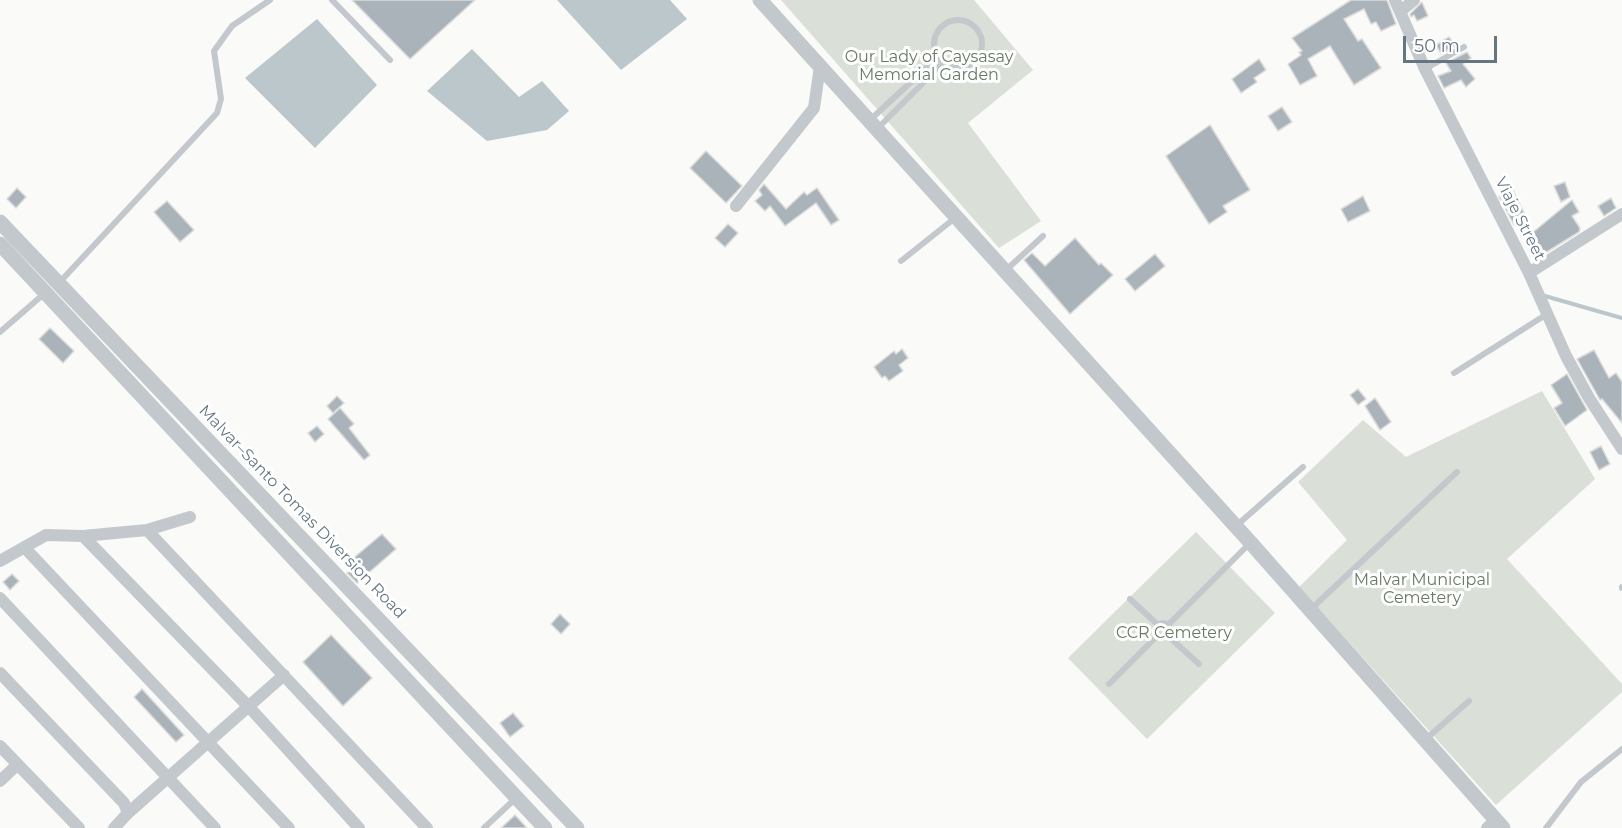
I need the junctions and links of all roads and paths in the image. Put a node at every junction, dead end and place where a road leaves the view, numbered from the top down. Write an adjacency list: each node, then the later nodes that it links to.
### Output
1 (270, 0): 21 (lane)
2 (332, 0): 7 (lane)
3 (760, 0): 9 (street)
4 (1414, 0): 5 (street)
5 (1398, 6): 10 (street, Viaje Street)
6 (1464, 47): 10 (lane)
7 (390, 60)
8 (941, 60): 8 (lane); 11 (lane); 11 (lane)
9 (820, 66): 11 (street); 12 (street)
10 (1425, 69): 20 (street, Viaje Street)
11 (874, 124): 14 (street)
12 (736, 206)
13 (1622, 214): 20 (street)
14 (956, 218): 18 (lane); 19 (street)
15 (0, 222): 21 (street, Malvar–Santo Tomas Diversion Road)
16 (1043, 236): 19 (lane)
17 (0, 244): 21 (street, Malvar–Santo Tomas Diversion Road)
18 (901, 261)
19 (1005, 272): 29 (street)
20 (1529, 273): 22 (street, Viaje Street)
21 (52, 288): 23 (lane); 55 (street, Malvar–Santo Tomas Diversion Road); 66 (street, Malvar–Santo Tomas Diversion Road)
22 (1548, 314): 24 (lane); 25 (street, Viaje Street)
23 (0, 332)
24 (1454, 373)
25 (1622, 449)
26 (1303, 467): 29 (lane)
27 (1457, 472): 37 (lane)
28 (190, 517): 30 (street)
29 (1235, 527): 32 (street)
30 (147, 530): 31 (street); 44 (street)
31 (83, 536): 33 (street); 47 (street)
32 (1250, 542): 37 (street); 39 (lane)
33 (24, 547): 34 (street); 49 (street)
34 (0, 561)
35 (0, 598): 53 (street)
36 (1130, 599): 38 (lane)
37 (1310, 610): 48 (street)
38 (1158, 625): 39 (lane); 40 (lane)
39 (1168, 625): 41 (lane)
40 (1158, 635): 41 (lane); 45 (lane)
41 (1167, 635): 42 (lane)
42 (1199, 664)
43 (0, 673): 56 (street)
44 (284, 675): 47 (street); 63 (street)
45 (1109, 684)
46 (1469, 701): 48 (lane)
47 (250, 708): 49 (street); 62 (street)
48 (1426, 739): 57 (street)
49 (209, 741): 53 (street); 61 (street)
50 (0, 747): 52 (street)
51 (1622, 749): 67 (lane)
52 (17, 765): 54 (street); 58 (street)
53 (168, 777): 56 (street); 60 (street)
54 (0, 781)
55 (516, 798): 64 (lane); 65 (street, Malvar–Santo Tomas Diversion Road)
56 (128, 813): 59 (street)
57 (1495, 825)
58 (79, 828)
59 (114, 828)
60 (215, 828)
61 (289, 828)
62 (359, 828)
63 (427, 828)
64 (484, 828)
65 (545, 828)
66 (577, 828)
67 (1546, 828)

